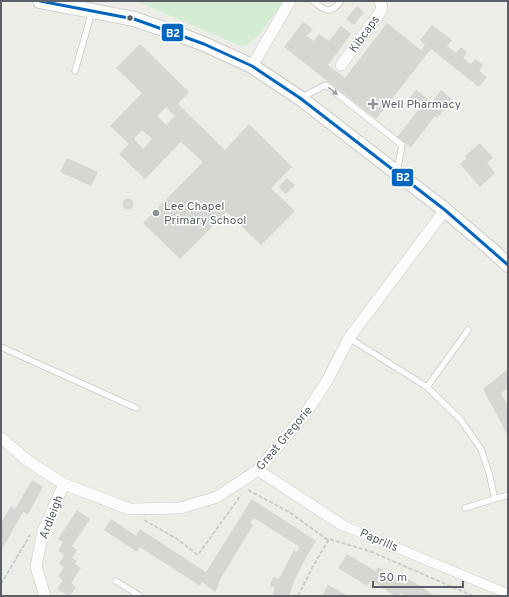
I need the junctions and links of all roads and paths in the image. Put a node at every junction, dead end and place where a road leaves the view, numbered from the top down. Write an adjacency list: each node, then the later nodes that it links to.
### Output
1 (40, 1): 6 (street)
2 (290, 1): 8 (street)
3 (313, 1): 4 (lane)
4 (341, 1)
5 (380, 1): 7 (street, Kibcaps)
6 (93, 10): 8 (street); 9 (lane)
7 (341, 65)
8 (252, 66): 10 (street)
9 (75, 71)
10 (300, 98): 11 (street); 11 (lane, one-way to 11)
11 (396, 173): 12 (street)
12 (445, 210): 13 (street); 15 (street, Great Gregorie)
13 (508, 265)
14 (468, 330): 17 (lane)
15 (350, 338): 17 (lane); 20 (street, Great Gregorie)
16 (1, 347): 18 (lane)
17 (427, 387): 25 (lane)
18 (136, 408)
19 (1, 438): 21 (street, Great Gregorie)
20 (258, 470): 21 (street, Great Gregorie); 28 (street, Paprills)
21 (64, 484): 34 (street, Ardleigh)
22 (246, 489): 30 (path)
23 (241, 495): 27 (path)
24 (508, 495): 25 (lane)
25 (495, 499): 26 (lane)
26 (465, 508)
27 (142, 519)
28 (342, 525): 33 (street, Paprills)
29 (32, 530): 32 (path)
30 (328, 540): 36 (path); 37 (path)
31 (116, 581): 35 (lane)
32 (1, 584)
33 (508, 594)
34 (45, 596)
35 (140, 596)
36 (298, 596)
37 (473, 596)

